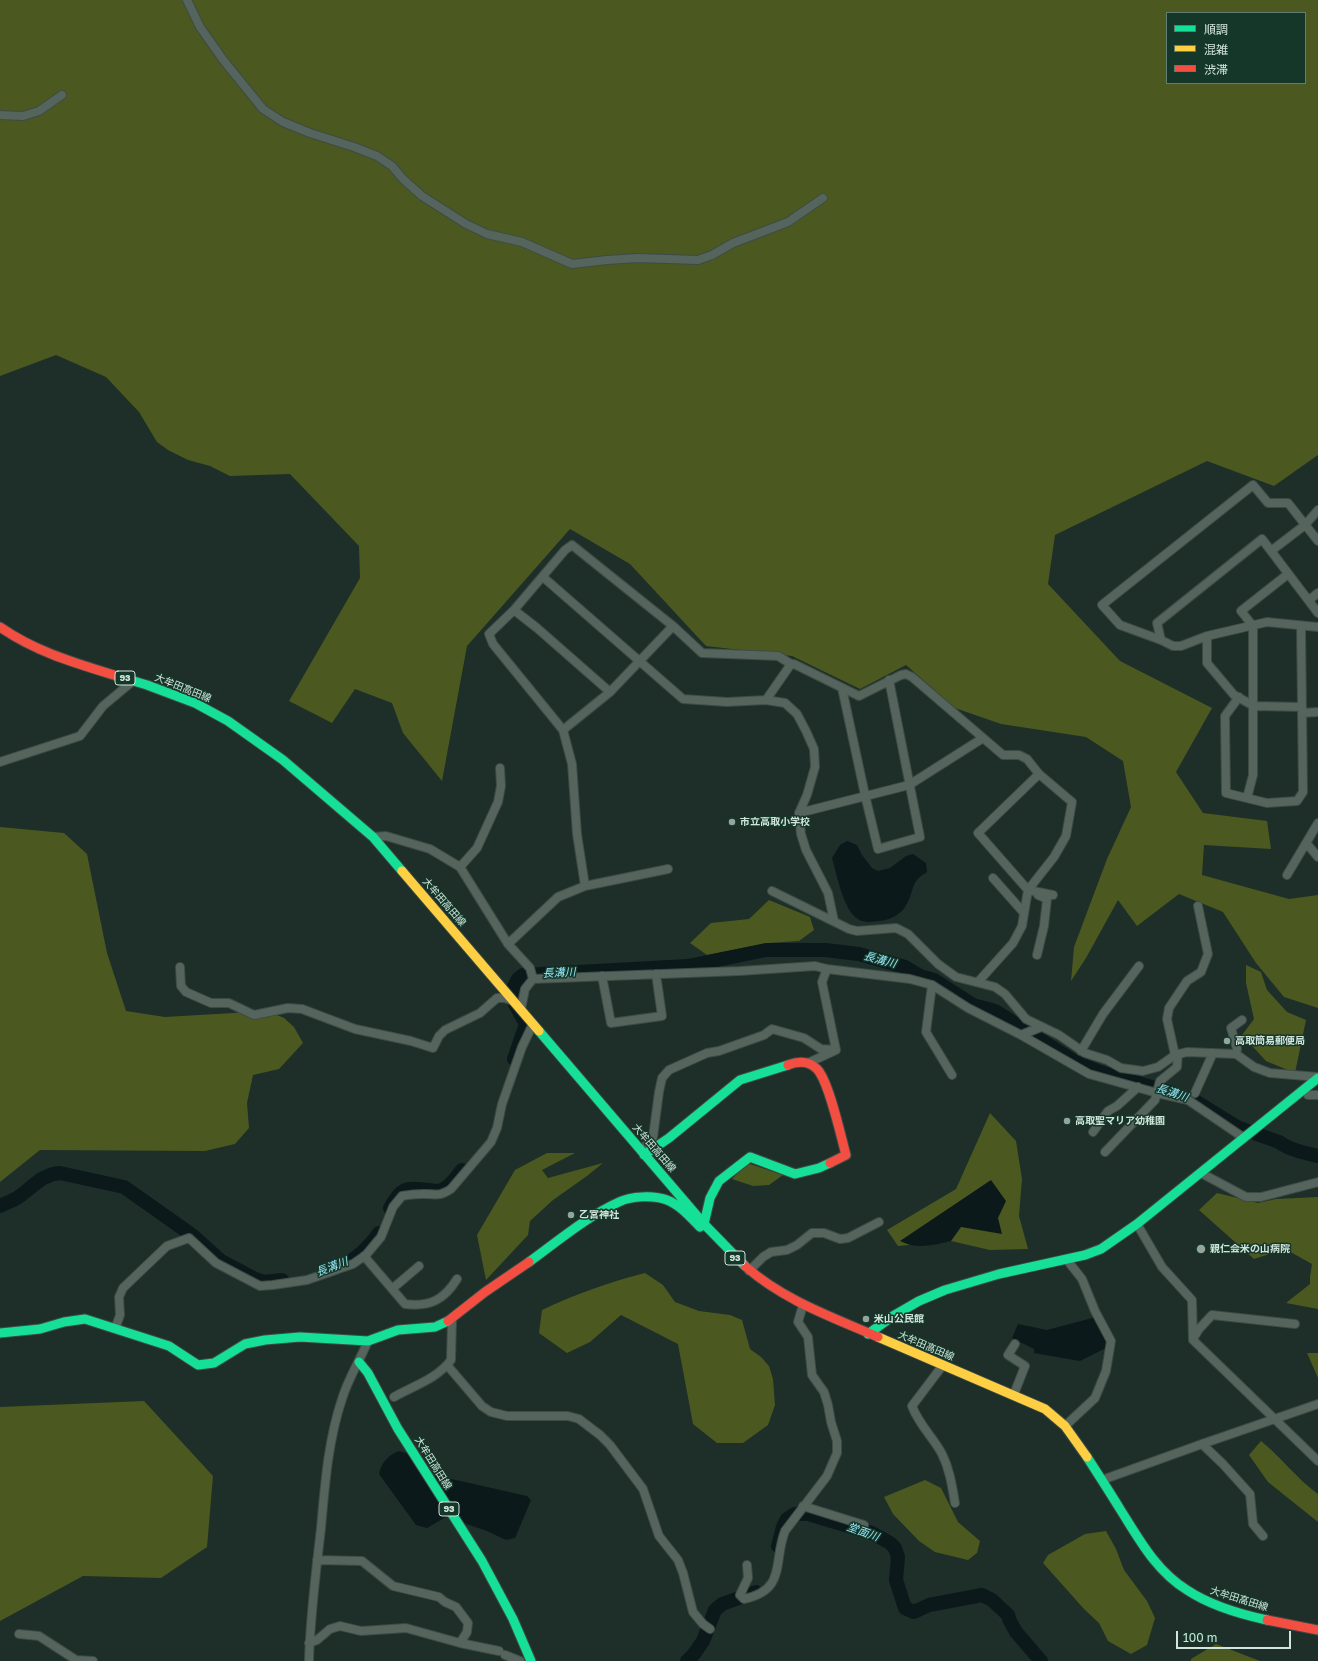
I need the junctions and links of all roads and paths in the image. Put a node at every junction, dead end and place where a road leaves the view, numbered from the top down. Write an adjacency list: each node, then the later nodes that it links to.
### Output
1 (187, 0): 4 (street)
2 (62, 95): 3 (street)
3 (0, 115)
4 (823, 198)
5 (1318, 510): 6 (street)
6 (1304, 525): 7 (street); 8 (street); 21 (street)
7 (1318, 541)
8 (1271, 551): 9 (street); 21 (street)
9 (1288, 574): 12 (street); 16 (street)
10 (543, 577): 13 (street); 15 (street); 22 (street)
11 (1318, 593): 12 (street)
12 (1309, 600): 14 (street)
13 (514, 610): 27 (street); 33 (street)
14 (1318, 613)
15 (673, 626): 22 (street); 23 (street)
16 (1253, 626): 17 (street); 20 (street); 30 (street)
17 (1301, 626): 19 (street); 31 (street)
18 (0, 627): 25 (main road, 大牟田高田線 / 93)
19 (1318, 627)
20 (1207, 636): 21 (street); 28 (street)
21 (1161, 640)
22 (639, 661): 27 (street); 29 (street)
23 (791, 664): 26 (street); 29 (street)
24 (889, 680): 26 (street); 34 (street); 38 (street)
25 (133, 681): 35 (street); 43 (main road, 大牟田高田線 / 93)
26 (842, 688): 39 (street)
27 (610, 692): 33 (street)
28 (1239, 697): 30 (street); 40 (street)
29 (766, 700): 41 (street)
30 (1254, 706): 31 (street); 40 (street)
31 (1302, 710): 32 (street); 40 (street)
32 (1318, 712)
33 (563, 730): 50 (street)
34 (983, 738): 37 (street); 38 (street)
35 (0, 762)
36 (500, 768): 46 (street)
37 (1039, 774): 52 (street); 52 (street)
38 (909, 785): 39 (street); 39 (street)
39 (864, 795): 41 (street)
40 (1247, 798)
41 (799, 813): 56 (street)
42 (1318, 823): 44 (street)
43 (373, 837): 46 (street); 67 (main road, 大牟田高田線 / 93)
44 (1306, 844): 45 (street); 48 (street)
45 (1318, 857)
46 (460, 866): 57 (street)
47 (668, 869): 50 (street)
48 (1287, 875)
49 (993, 878): 55 (street)
50 (585, 886): 57 (street)
51 (772, 891): 56 (street)
52 (1027, 891): 53 (street); 55 (street); 58 (street)
53 (1054, 895)
54 (1198, 906): 77 (street)
55 (1024, 913): 65 (street)
56 (834, 921): 65 (street)
57 (508, 944): 64 (street)
58 (1037, 956)
59 (1140, 966): 74 (street)
60 (180, 967): 67 (street)
61 (827, 969): 62 (street); 66 (street); 73 (street)
62 (656, 974): 63 (street); 63 (street)
63 (602, 976): 64 (street)
64 (533, 979): 68 (street)
65 (978, 982): 71 (street)
66 (932, 985): 72 (street); 79 (street)
67 (514, 1001): 68 (main road, 大牟田高田線 / 93)
68 (521, 1009): 70 (main road, 大牟田高田線 / 93)
69 (1242, 1020): 76 (street)
70 (533, 1024): 89 (main road, 大牟田高田線 / 93); 95 (street)
71 (1041, 1027): 72 (street); 74 (street)
72 (1021, 1035): 81 (street)
73 (836, 1050): 78 (street); 89 (street)
74 (1081, 1050): 77 (street)
75 (1213, 1053): 76 (street); 77 (street); 83 (street)
76 (1236, 1054): 80 (street)
77 (1177, 1055): 82 (street)
78 (808, 1063): 89 (main road); 93 (main road)
79 (952, 1075)
80 (1318, 1078): 87 (main road)
81 (1138, 1087): 82 (street); 86 (street)
82 (1157, 1093): 87 (street); 88 (street)
83 (1196, 1093)
84 (1308, 1095): 85 (street)
85 (1318, 1095)
86 (1093, 1132)
87 (1244, 1138): 90 (main road)
88 (1105, 1152)
89 (642, 1153): 93 (main road, 大牟田高田線 / 93)
90 (1201, 1172): 91 (street); 94 (main road)
91 (1318, 1182)
92 (879, 1222): 98 (street)
93 (704, 1224): 98 (main road, 大牟田高田線 / 93); 102 (main road)
94 (1138, 1224): 96 (main road); 107 (street)
95 (364, 1256): 100 (street); 104 (street)
96 (1068, 1260): 106 (main road); 117 (street)
97 (419, 1266): 100 (street)
98 (749, 1271): 101 (main road, 大牟田高田線 / 93)
99 (457, 1279): 100 (street)
100 (392, 1289)
101 (803, 1305): 106 (main road, 大牟田高田線 / 93); 122 (street)
102 (452, 1320): 108 (main road); 111 (street)
103 (1295, 1324): 107 (street)
104 (115, 1329): 105 (main road); 108 (main road)
105 (0, 1333)
106 (868, 1334): 112 (main road, 大牟田高田線 / 93)
107 (1193, 1340): 116 (street)
108 (368, 1341): 110 (street)
109 (1015, 1344): 113 (street)
110 (359, 1362): 125 (street); 135 (main road, 大牟田高田線 / 93)
111 (447, 1365): 114 (street); 127 (street)
112 (943, 1365): 113 (main road, 大牟田高田線 / 93); 121 (street)
113 (1014, 1394): 117 (main road, 大牟田高田線 / 93)
114 (394, 1397)
115 (1318, 1404): 116 (street)
116 (1274, 1420): 118 (street); 119 (street)
117 (1065, 1426): 120 (main road, 大牟田高田線 / 93)
118 (1202, 1444): 120 (street); 124 (street)
119 (1318, 1461)
120 (1102, 1480): 128 (main road, 大牟田高田線 / 93)
121 (955, 1503)
122 (803, 1506): 123 (street); 126 (street)
123 (864, 1525)
124 (1264, 1536)
125 (317, 1560): 130 (street); 131 (street)
126 (747, 1565)
127 (710, 1629)
128 (1318, 1630)
129 (19, 1634): 132 (street)
130 (310, 1643): 131 (street); 133 (street)
131 (460, 1643): 134 (street)
132 (93, 1661)
133 (309, 1661)
134 (520, 1661)
135 (531, 1661)

